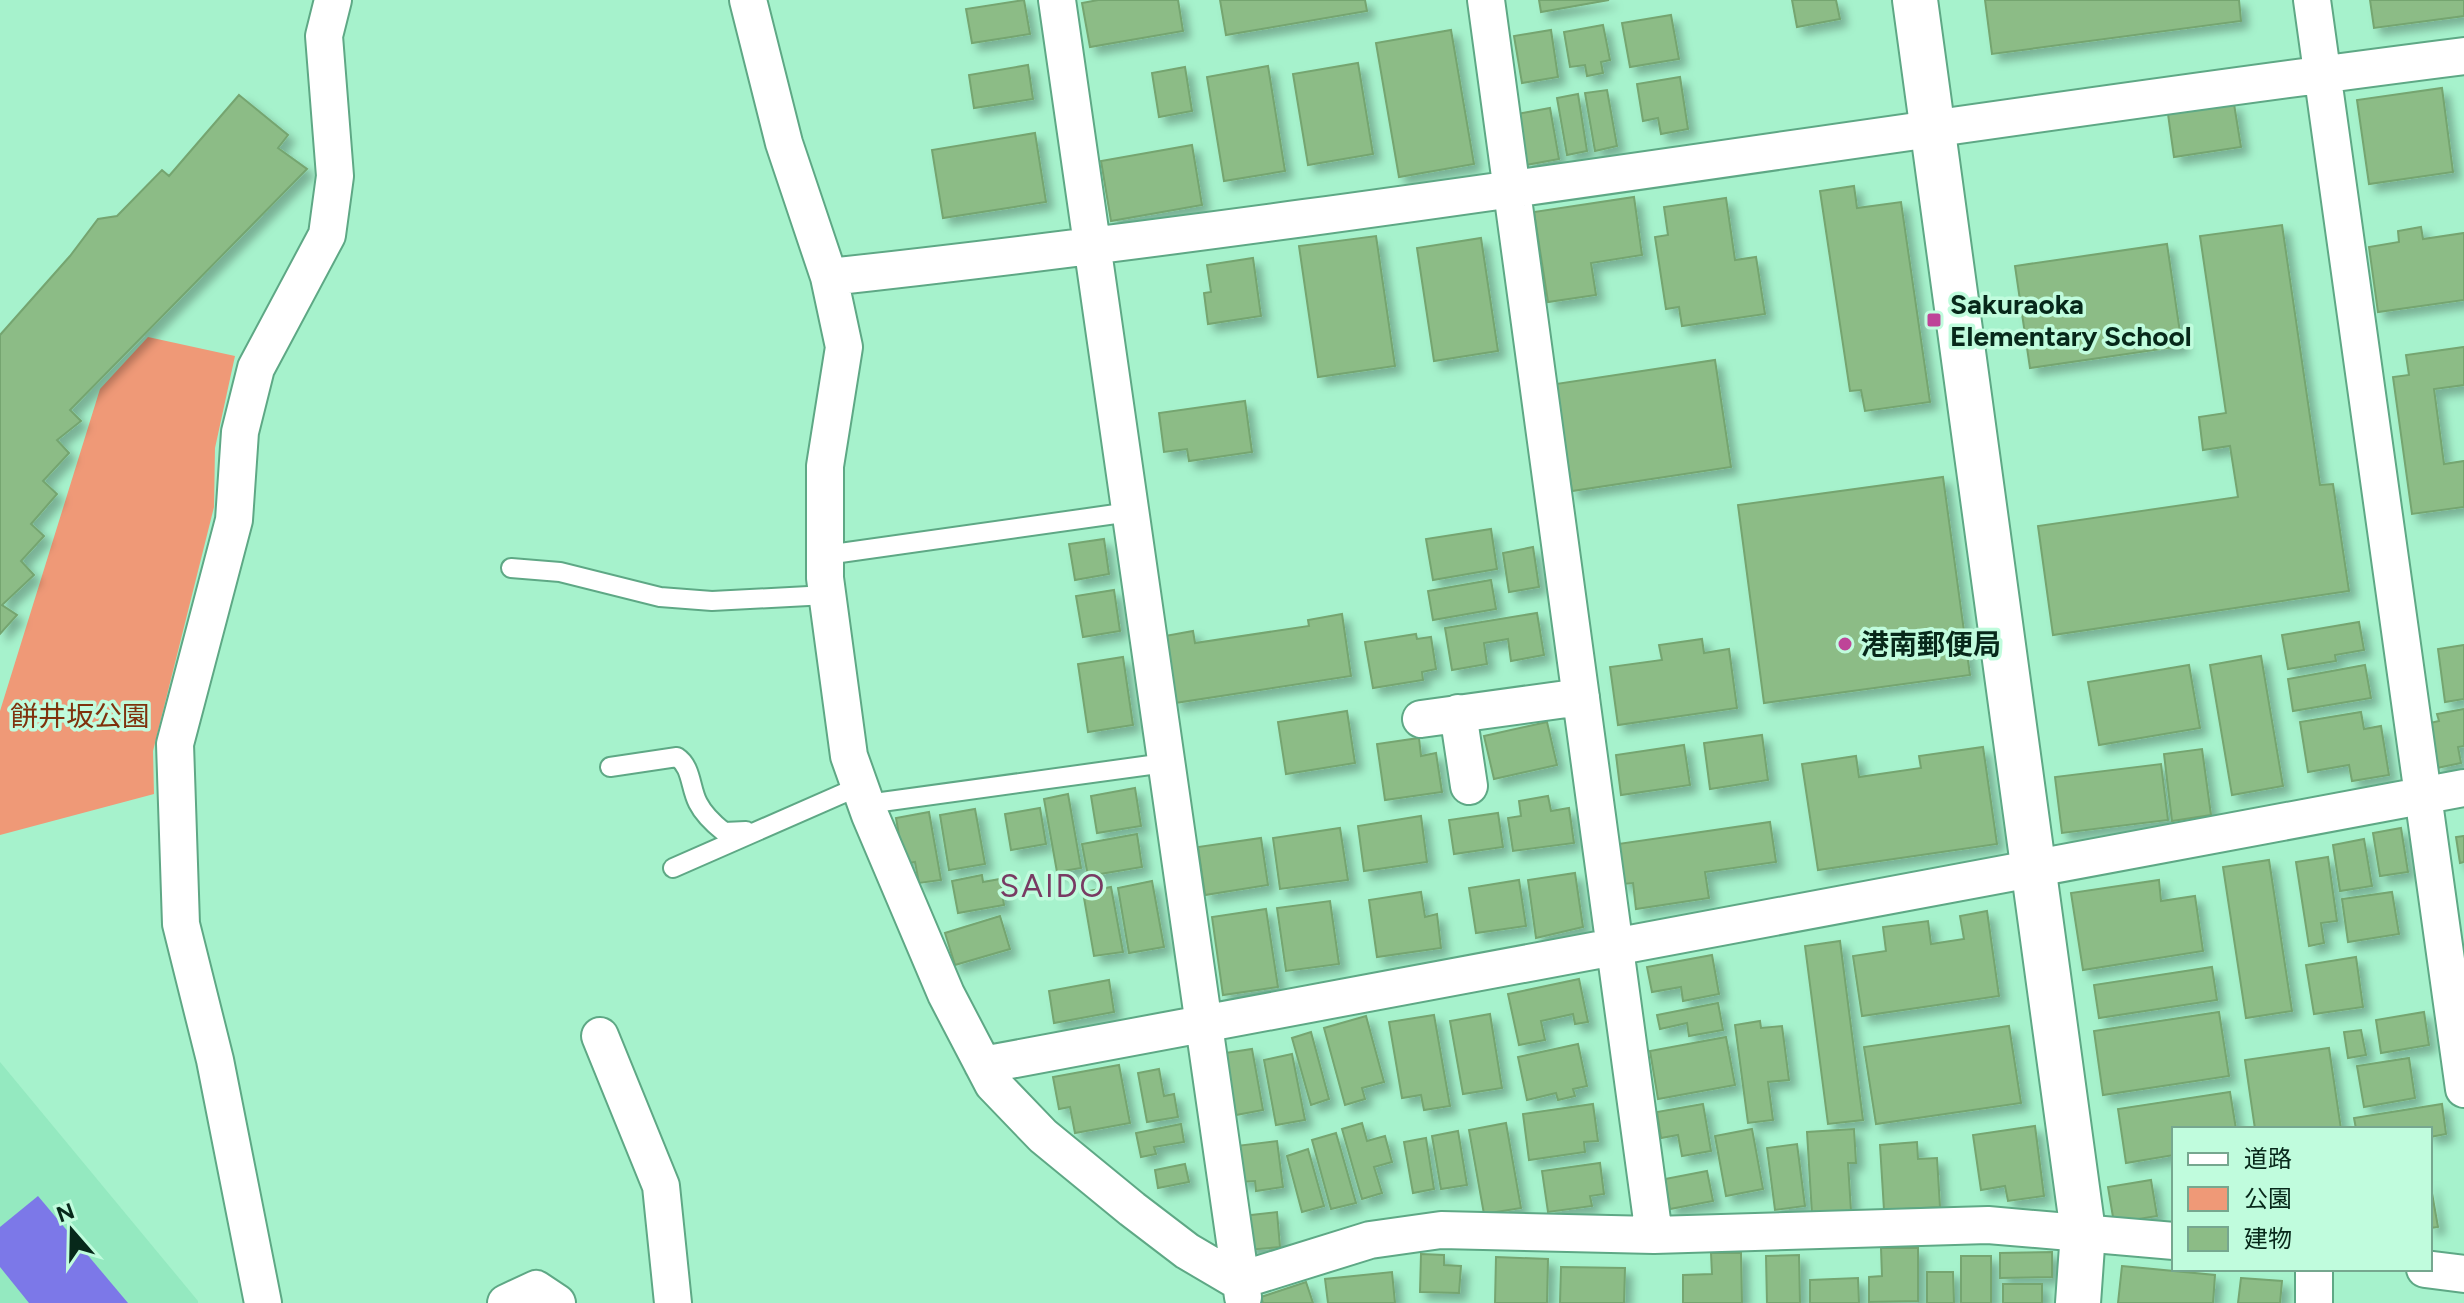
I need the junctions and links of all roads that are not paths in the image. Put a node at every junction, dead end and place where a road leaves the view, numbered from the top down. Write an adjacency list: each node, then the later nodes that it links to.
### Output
1 (333, 0): 41 (street)
2 (748, 0): 12 (street)
3 (1057, 0): 11 (street)
4 (1486, 0): 10 (street)
5 (1915, 0): 9 (street)
6 (2312, 0): 8 (street)
7 (2464, 56): 8 (street)
8 (2322, 74): 9 (street); 25 (street)
9 (1932, 128): 10 (street); 28 (street)
10 (1512, 192): 11 (street); 17 (street)
11 (1094, 248): 12 (street); 13 (street)
12 (829, 277): 14 (street)
13 (1130, 512): 14 (lane); 20 (street)
14 (826, 555): 16 (street)
15 (511, 568): 16 (lane)
16 (827, 595): 24 (street)
17 (1581, 697): 18 (street); 29 (street)
18 (1458, 713): 19 (street); 22 (street)
19 (1421, 719)
20 (1165, 763): 24 (lane); 30 (street)
21 (610, 767): 26 (lane)
22 (1469, 786)
23 (2464, 788): 25 (street)
24 (864, 795): 26 (lane); 32 (street)
25 (2422, 795): 28 (street); 33 (street)
26 (752, 831): 27 (lane)
27 (673, 868)
28 (2031, 871): 29 (street); 34 (street)
29 (1616, 948): 30 (street); 35 (street)
30 (1201, 1024): 32 (street); 40 (street)
31 (600, 1036): 44 (street)
32 (983, 1065): 40 (street)
33 (2464, 1089)
34 (2083, 1232): 35 (street); 36 (street); 45 (street)
35 (1654, 1235): 40 (street)
36 (2172, 1241)
37 (2432, 1270): 39 (street)
38 (2314, 1271): 46 (street)
39 (2464, 1274)
40 (1241, 1292)
41 (263, 1303)
42 (506, 1303): 43 (street)
43 (557, 1303)
44 (673, 1303)
45 (2078, 1303)
46 (2314, 1303)

